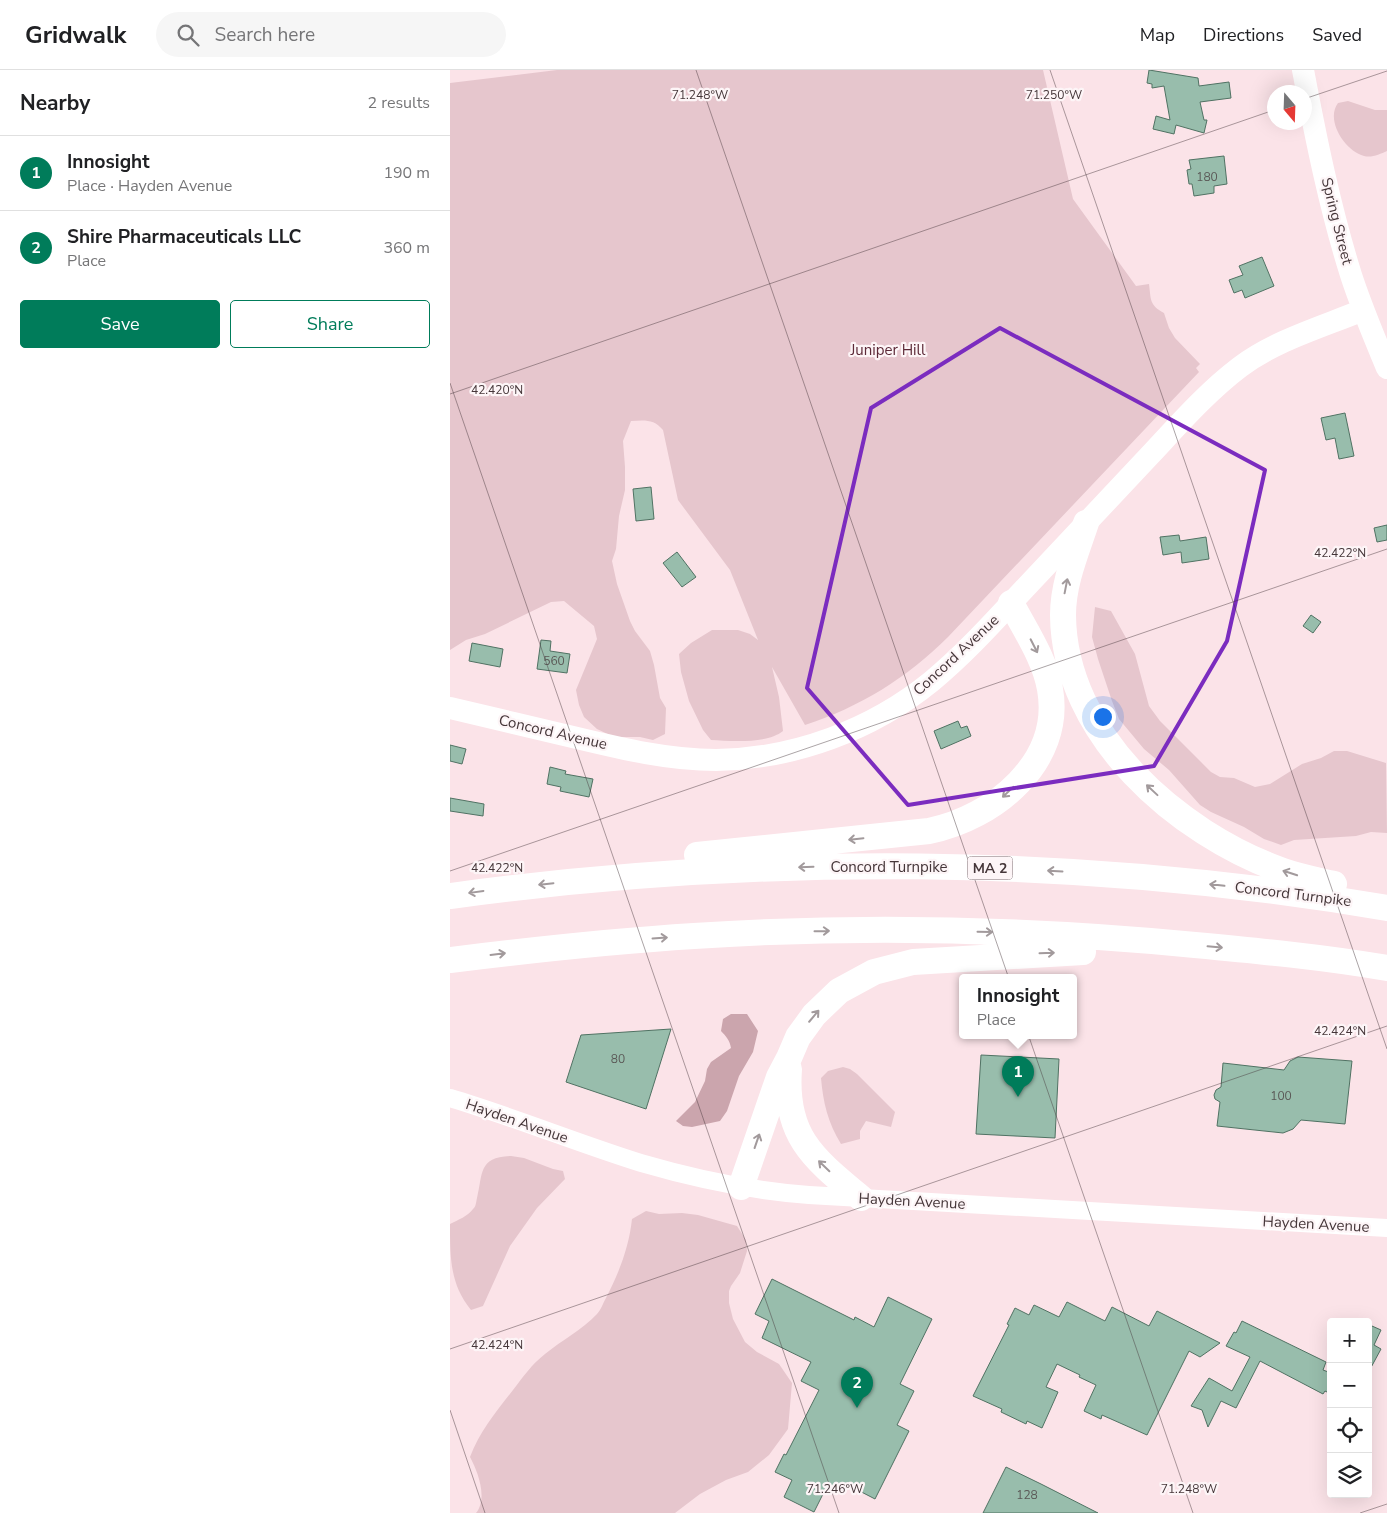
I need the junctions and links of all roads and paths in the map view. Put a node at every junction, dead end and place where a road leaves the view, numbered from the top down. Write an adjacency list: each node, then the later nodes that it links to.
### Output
1 (1303, 70): 2 (main road, Spring Street)
2 (1364, 310): 3 (main road, Spring Street); 4 (main road, Concord Avenue)
3 (1387, 368)
4 (1086, 523): 5 (main road, Concord Avenue); 9 (highway, one-way to 4)
5 (1011, 603): 6 (main road, Concord Avenue); 7 (highway, one-way to 7)
6 (450, 708)
7 (591, 880): 8 (highway, Concord Turnpike / MA 2, one-way to 8); 10 (highway, Concord Turnpike / MA 2, one-way to 7)
8 (450, 896)
9 (1387, 902)
10 (1387, 908)
11 (1166, 942): 12 (highway, one-way to 11); 13 (highway, one-way to 13); 14 (highway, one-way to 11)
12 (450, 960)
13 (1387, 968)
14 (789, 1058): 16 (highway, one-way to 14); 17 (highway, one-way to 14)
15 (450, 1098): 16 (street, Hayden Avenue)
16 (741, 1187): 17 (street, Hayden Avenue)
17 (860, 1198): 18 (street, Hayden Avenue)
18 (1387, 1228)

